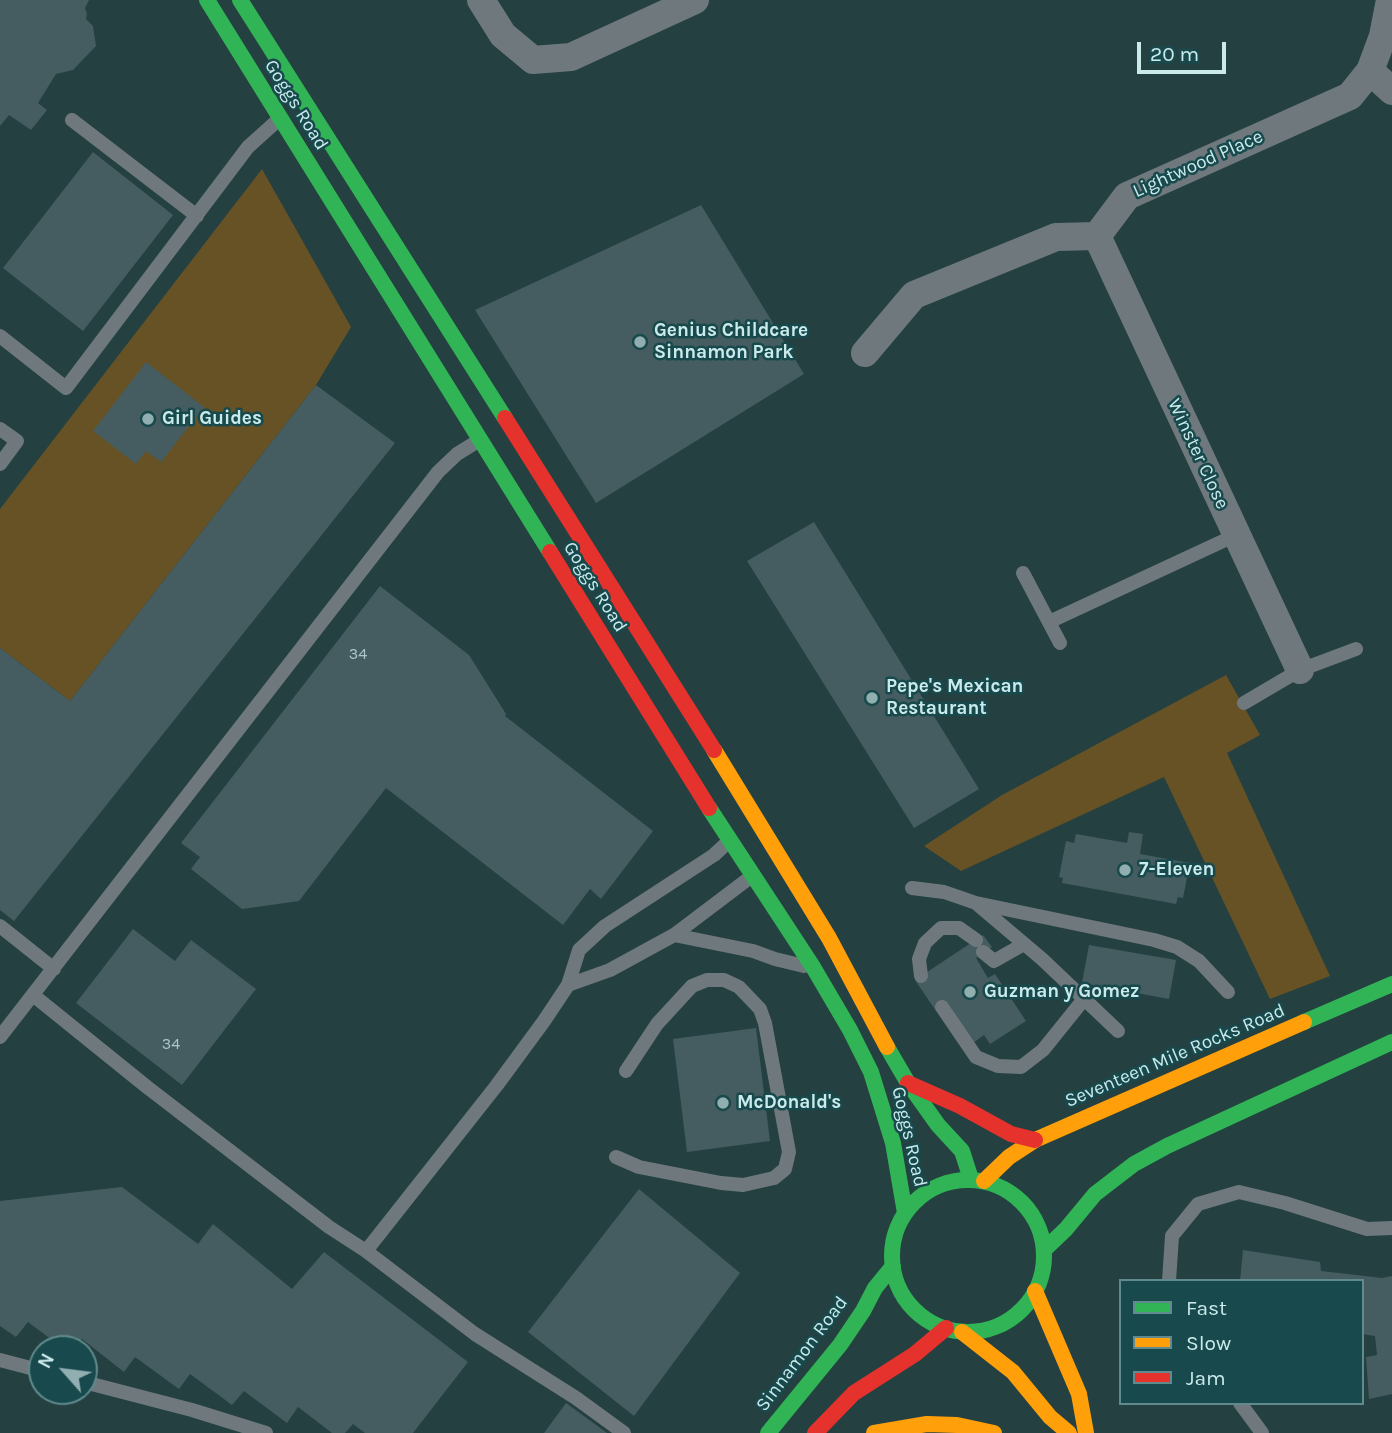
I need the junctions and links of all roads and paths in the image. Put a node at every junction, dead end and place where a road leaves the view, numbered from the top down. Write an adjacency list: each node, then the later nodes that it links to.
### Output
1 (206, 0): 8 (main road, Goggs Road)
2 (240, 0): 15 (main road, Goggs Road)
3 (481, 0): 4 (street)
4 (695, 0)
5 (1390, 0): 6 (street, Lightwood Place)
6 (1370, 71): 7 (street); 11 (street, Lightwood Place)
7 (1392, 91)
8 (279, 119): 10 (lane); 15 (main road, Goggs Road)
9 (72, 120): 10 (lane)
10 (197, 216): 12 (lane)
11 (1097, 236): 13 (street); 17 (street, Winster Close)
12 (0, 336)
13 (865, 354)
14 (0, 429): 16 (lane)
15 (494, 431): 24 (main road, Goggs Road); 24 (main road, Goggs Road); 32 (lane)
16 (0, 464)
17 (1236, 535): 19 (lane); 22 (street, Winster Close)
18 (1023, 573): 19 (lane)
19 (1049, 622): 20 (lane)
20 (1060, 643)
21 (1356, 649): 22 (lane)
22 (1300, 670): 23 (lane)
23 (1244, 703)
24 (743, 831): 25 (main road, Goggs Road); 25 (main road, Goggs Road); 35 (lane)
25 (766, 866): 29 (lane); 31 (main road, Goggs Road); 44 (main road, Goggs Road)
26 (912, 888): 27 (lane)
27 (976, 903): 30 (lane); 36 (lane)
28 (0, 926): 32 (lane)
29 (674, 935): 31 (lane); 35 (lane)
30 (1024, 944): 33 (lane); 38 (lane)
31 (813, 967): 48 (main road, Goggs Road)
32 (54, 968): 37 (lane)
33 (921, 976)
34 (1392, 984): 45 (main road, Seventeen Mile Rocks Road)
35 (568, 985): 51 (lane)
36 (1228, 992)
37 (33, 995): 41 (lane); 51 (lane)
38 (1084, 999): 39 (lane); 40 (lane)
39 (942, 1007)
40 (1118, 1031)
41 (0, 1037)
42 (1392, 1042): 50 (main road)
43 (626, 1071): 46 (lane)
44 (908, 1083): 45 (main road); 47 (main road, Goggs Road)
45 (1035, 1140): 47 (main road, Seventeen Mile Rocks Road)
46 (616, 1157)
47 (977, 1180): 48 (main road); 50 (main road)
48 (905, 1213): 52 (main road)
49 (1392, 1228): 53 (lane)
50 (1044, 1250): 54 (main road)
51 (366, 1251): 62 (lane)
52 (893, 1266): 55 (main road); 63 (main road, Sinnamon Road)
53 (1169, 1279)
54 (1035, 1291): 56 (main road); 68 (main road)
55 (946, 1328): 56 (main road); 64 (main road)
56 (962, 1332): 67 (main road)
57 (0, 1360): 58 (lane)
58 (28, 1367)
59 (98, 1386): 61 (lane)
60 (1241, 1405): 69 (lane)
61 (266, 1433)
62 (624, 1433)
63 (768, 1433)
64 (815, 1433)
65 (874, 1433): 66 (main road)
66 (994, 1433)
67 (1069, 1433)
68 (1086, 1433)
69 (1262, 1433)

